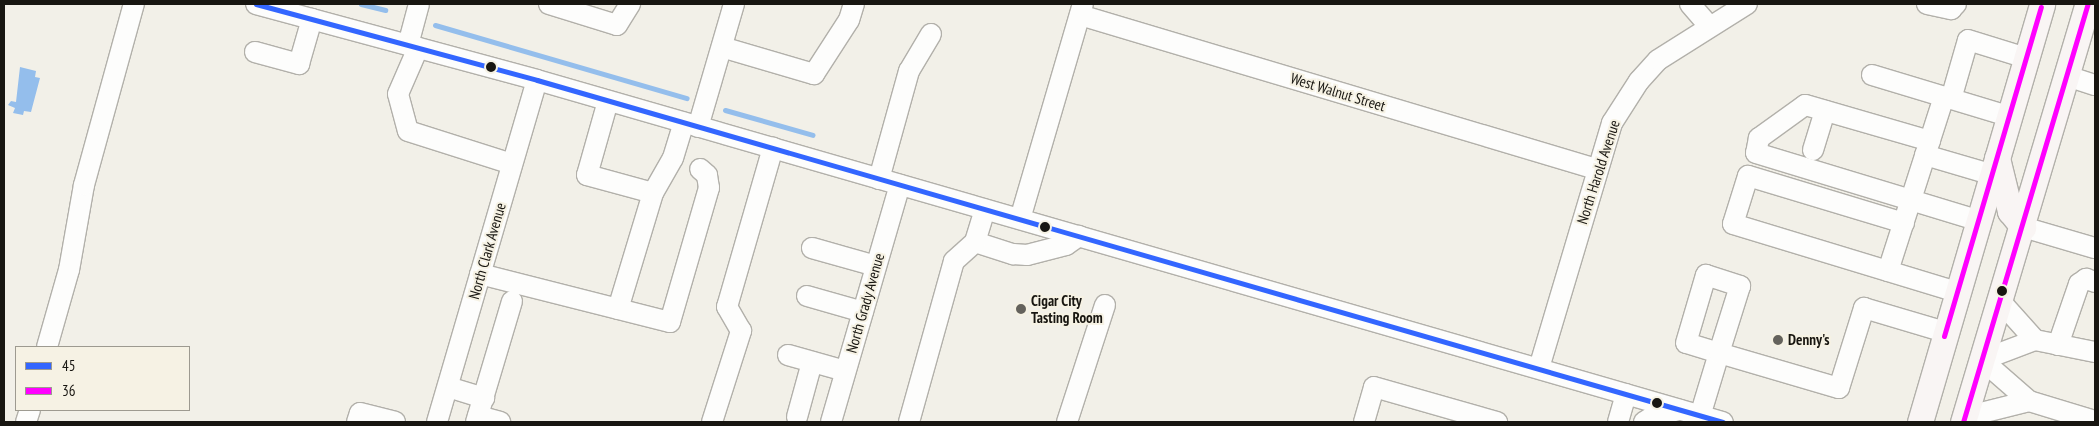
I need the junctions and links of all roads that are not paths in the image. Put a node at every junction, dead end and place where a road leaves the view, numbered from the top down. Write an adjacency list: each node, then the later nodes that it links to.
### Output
1 (134, 4): 65 (street)
2 (256, 4): 15 (street)
3 (420, 4): 18 (street)
4 (549, 4): 5 (street)
5 (630, 4)
6 (734, 4): 19 (street)
7 (854, 4): 19 (street)
8 (1690, 4): 16 (street)
9 (1747, 4): 16 (street, North Harold Avenue)
10 (1927, 4): 11 (street)
11 (1956, 4)
12 (2042, 4): 21 (main road)
13 (2088, 4): 23 (main road)
14 (1081, 10): 37 (street, West Walnut Street); 43 (street)
15 (312, 19): 18 (street); 20 (street)
16 (1710, 27): 37 (street, North Harold Avenue)
17 (931, 34): 38 (street)
18 (413, 47): 24 (street); 34 (street)
19 (722, 47): 30 (street)
20 (255, 52)
21 (2026, 58): 26 (street); 29 (main road)
22 (1872, 75): 26 (street)
23 (2067, 76): 25 (street); 46 (main road)
24 (537, 80): 27 (street); 34 (street, North Clark Avenue)
25 (2095, 85)
26 (1948, 98): 29 (street); 32 (street)
27 (608, 101): 30 (street); 40 (street)
28 (1825, 111): 32 (street); 33 (street); 41 (street)
29 (2008, 116): 35 (main road)
30 (691, 125): 31 (street); 40 (street)
31 (773, 148): 38 (street); 84 (street)
32 (1928, 148): 35 (street); 41 (street)
33 (1813, 150)
34 (512, 164): 53 (street, North Clark Avenue)
35 (1994, 164): 44 (main road); 46 (main road)
36 (700, 169): 60 (street)
37 (1596, 169): 70 (street, North Harold Avenue)
38 (879, 179): 39 (street)
39 (900, 184): 42 (street); 51 (street, North Grady Avenue)
40 (653, 193): 60 (street)
41 (1912, 199): 44 (street); 45 (street)
42 (985, 209): 43 (street); 48 (street)
43 (1020, 219): 47 (street)
44 (1977, 220): 55 (main road)
45 (1904, 223): 52 (street); 52 (street)
46 (2023, 227): 50 (street); 58 (main road)
47 (1079, 236): 48 (street); 70 (street)
48 (975, 242): 86 (street)
49 (812, 248): 51 (street)
50 (2095, 248)
51 (876, 266): 61 (street, North Grady Avenue)
52 (1888, 271): 55 (street)
53 (480, 274): 60 (street); 72 (street, North Clark Avenue)
54 (2095, 282): 64 (street)
55 (1957, 292): 62 (main road)
56 (808, 296): 61 (street)
57 (512, 301): 75 (street)
58 (2000, 301): 63 (street); 68 (main road)
59 (1105, 305): 87 (street)
60 (618, 309)
61 (863, 312): 71 (street, North Grady Avenue)
62 (1946, 332): 76 (street); 93 (main road)
63 (2035, 340): 64 (street); 68 (street)
64 (2058, 345): 66 (street)
65 (47, 346)
66 (2095, 352)
67 (788, 355): 69 (street)
68 (1982, 360): 74 (street); 78 (main road)
69 (812, 362): 71 (street); 77 (street)
70 (1539, 368): 73 (street)
71 (846, 372): 85 (street, North Grady Avenue)
72 (448, 387): 75 (street); 82 (street, North Clark Avenue)
73 (1626, 394): 76 (street); 90 (street)
74 (2029, 401): 78 (street); 79 (street)
75 (480, 412): 83 (street)
76 (1691, 413): 91 (street); 92 (street)
77 (797, 417)
78 (1964, 420)
79 (2095, 421)
80 (357, 422): 81 (street)
81 (395, 422)
82 (437, 422)
83 (500, 422)
84 (712, 422)
85 (831, 422)
86 (909, 422)
87 (1067, 422)
88 (1364, 422): 89 (street)
89 (1497, 422)
90 (1618, 422)
91 (1644, 422)
92 (1723, 422)
93 (1920, 422)

